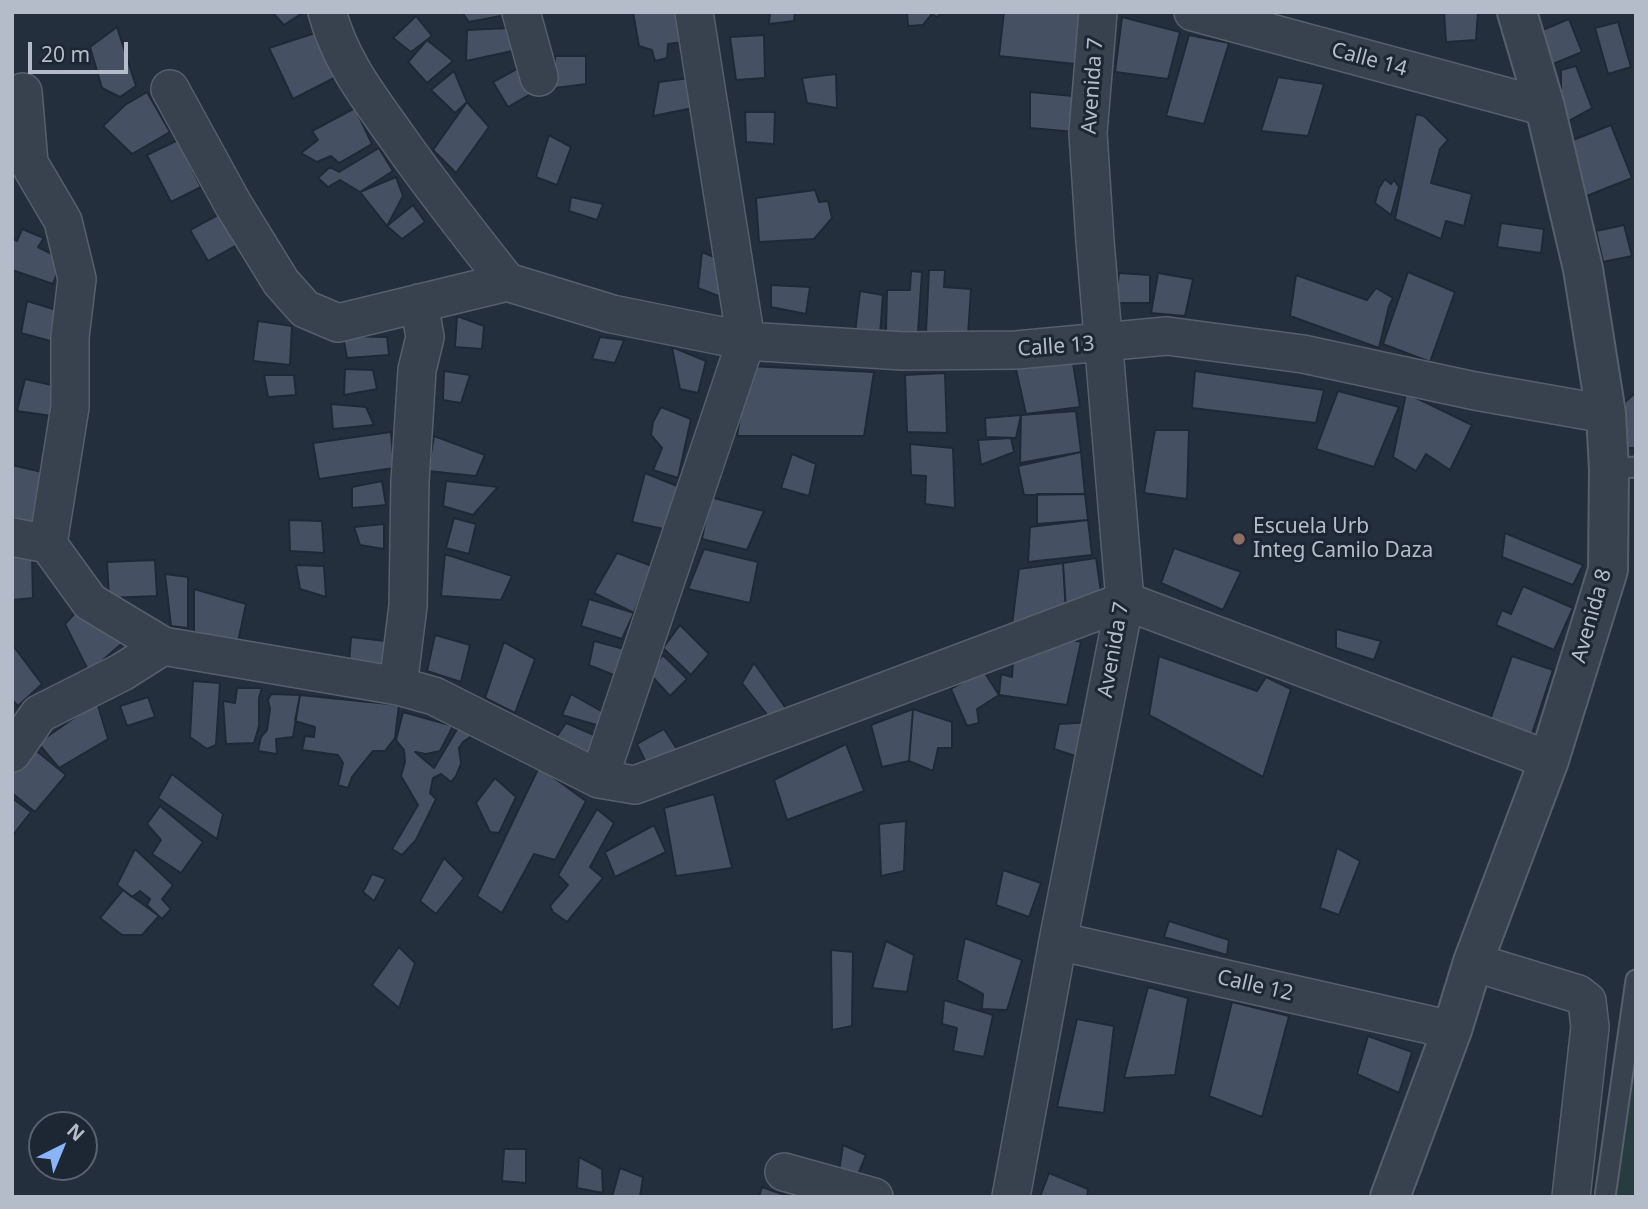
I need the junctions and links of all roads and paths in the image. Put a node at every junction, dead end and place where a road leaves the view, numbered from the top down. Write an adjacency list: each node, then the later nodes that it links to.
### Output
1 (327, 12): 11 (street)
2 (521, 12): 7 (street)
3 (694, 12): 13 (street)
4 (1098, 12): 14 (street, Avenida 7)
5 (1193, 12): 10 (street, Calle 14)
6 (1517, 12): 10 (street, Avenida 8)
7 (539, 77)
8 (170, 89): 12 (street)
9 (23, 92): 18 (street)
10 (1545, 107): 15 (street, Avenida 8)
11 (507, 282): 12 (street); 13 (street, Calle 13)
12 (419, 303): 21 (street)
13 (746, 341): 14 (street, Calle 13); 24 (street)
14 (1104, 344): 15 (street, Calle 13); 19 (street, Avenida 7)
15 (1606, 414): 16 (street, Avenida 8)
16 (1622, 468): 23 (street, Avenida 8)
17 (12, 537): 18 (street)
18 (48, 544): 20 (street)
19 (1125, 601): 23 (street); 24 (street); 25 (street, Avenida 7)
20 (163, 646): 21 (street); 22 (street)
21 (398, 686): 24 (street)
22 (12, 753)
23 (1549, 760): 26 (street, Avenida 8)
24 (599, 779)
25 (1058, 941): 28 (street, Calle 12); 31 (street, Avenida 7)
26 (1473, 962): 28 (street, Avenida 8); 33 (street)
27 (1636, 980): 34 (lane)
28 (1452, 1030): 32 (street, Avenida 8)
29 (784, 1172): 30 (street)
30 (874, 1197)
31 (1011, 1197)
32 (1390, 1197)
33 (1571, 1197)
34 (1605, 1197)

